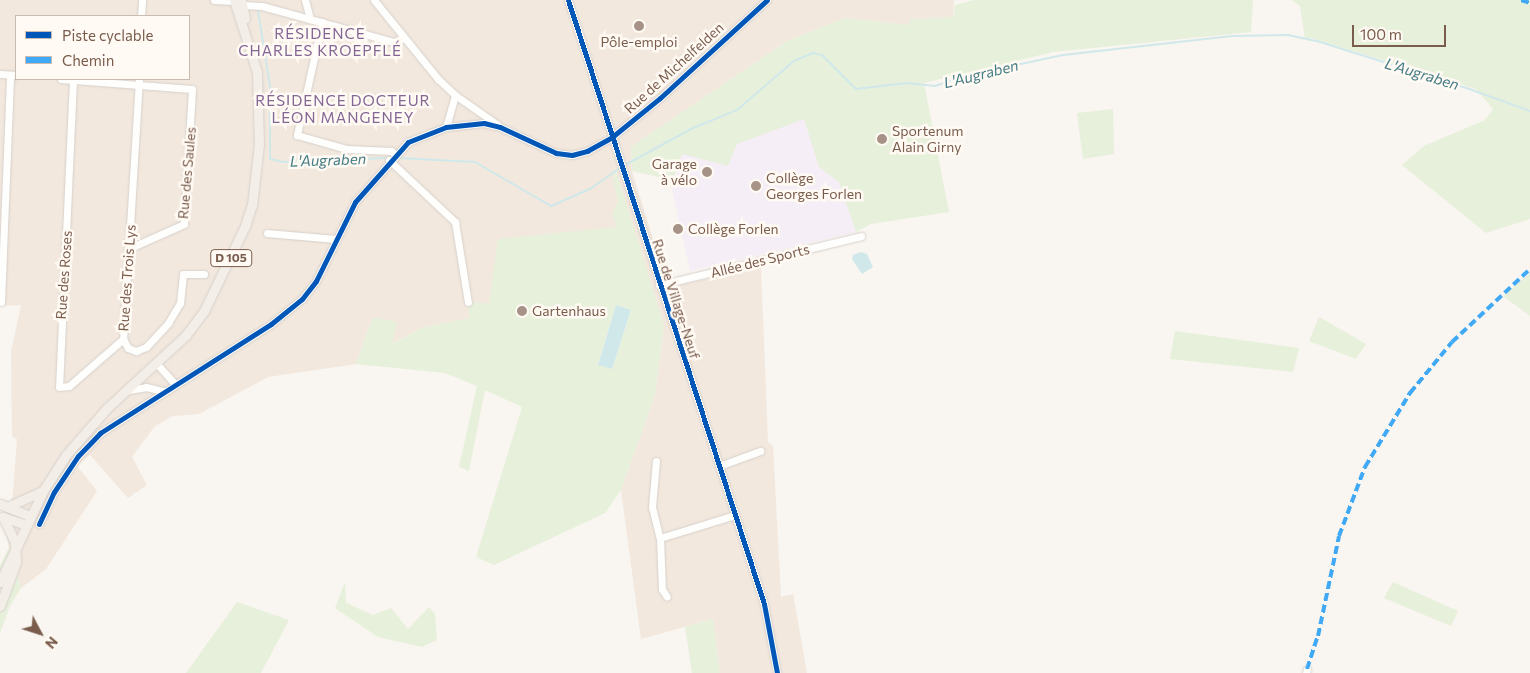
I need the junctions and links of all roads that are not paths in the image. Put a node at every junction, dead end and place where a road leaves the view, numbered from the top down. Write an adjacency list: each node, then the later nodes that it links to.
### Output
1 (142, 0): 8 (street)
2 (214, 0): 7 (street)
3 (305, 0): 9 (street)
4 (374, 0): 11 (street)
5 (568, 0): 21 (street, Rue de Village-Neuf)
6 (767, 0): 21 (street, Rue de Michelfelden)
7 (238, 1): 9 (street); 33 (main road, D 105)
8 (142, 15)
9 (310, 19): 10 (street)
10 (322, 22): 11 (street); 22 (street)
11 (403, 38): 16 (street)
12 (0, 74): 13 (street)
13 (13, 75): 30 (street)
14 (73, 80): 15 (street); 32 (street, Rue des Roses)
15 (138, 81): 27 (street, Rue des Trois Lys); 27 (street, Rue des Saules)
16 (455, 95): 17 (street); 19 (street)
17 (479, 110): 18 (street); 20 (street)
18 (484, 123): 19 (street, Rue de Michelfelden); 20 (street, Rue de Michelfelden)
19 (446, 127): 22 (street, Rue de Michelfelden)
20 (500, 127): 21 (street, Rue de Michelfelden)
21 (612, 137): 29 (street, Rue de Village-Neuf)
22 (395, 154): 23 (street, Rue de Michelfelden)
23 (389, 160): 26 (street, Rue de Michelfelden); 31 (street)
24 (267, 232): 26 (street)
25 (861, 236): 29 (street, Allée des Sports)
26 (334, 239): 34 (street, Rue de Michelfelden)
27 (130, 248): 32 (street, Rue des Trois Lys)
28 (204, 274): 32 (street, Rue des Trois Lys)
29 (659, 285): 39 (street, Rue de Village-Neuf)
30 (1, 302)
31 (468, 302)
32 (123, 339)
33 (157, 364): 34 (street); 35 (main road, D 105)
34 (175, 384): 36 (street, Rue de Michelfelden)
35 (128, 390): 36 (street); 40 (main road, D 105)
36 (164, 391): 45 (street)
37 (760, 451): 39 (street)
38 (656, 461): 46 (street)
39 (719, 466): 42 (street, Rue de Village-Neuf)
40 (43, 491): 41 (main road); 44 (main road, D 105)
41 (4, 505): 44 (main road)
42 (736, 515): 46 (street); 51 (street, Rue de Village-Neuf)
43 (2, 517): 44 (main road); 47 (main road)
44 (28, 521): 47 (main road, D 105)
45 (39, 524)
46 (660, 538): 49 (street)
47 (16, 548): 48 (main road, D 105); 50 (main road, D 105)
48 (0, 582)
49 (667, 597)
50 (0, 606)
51 (777, 673)

